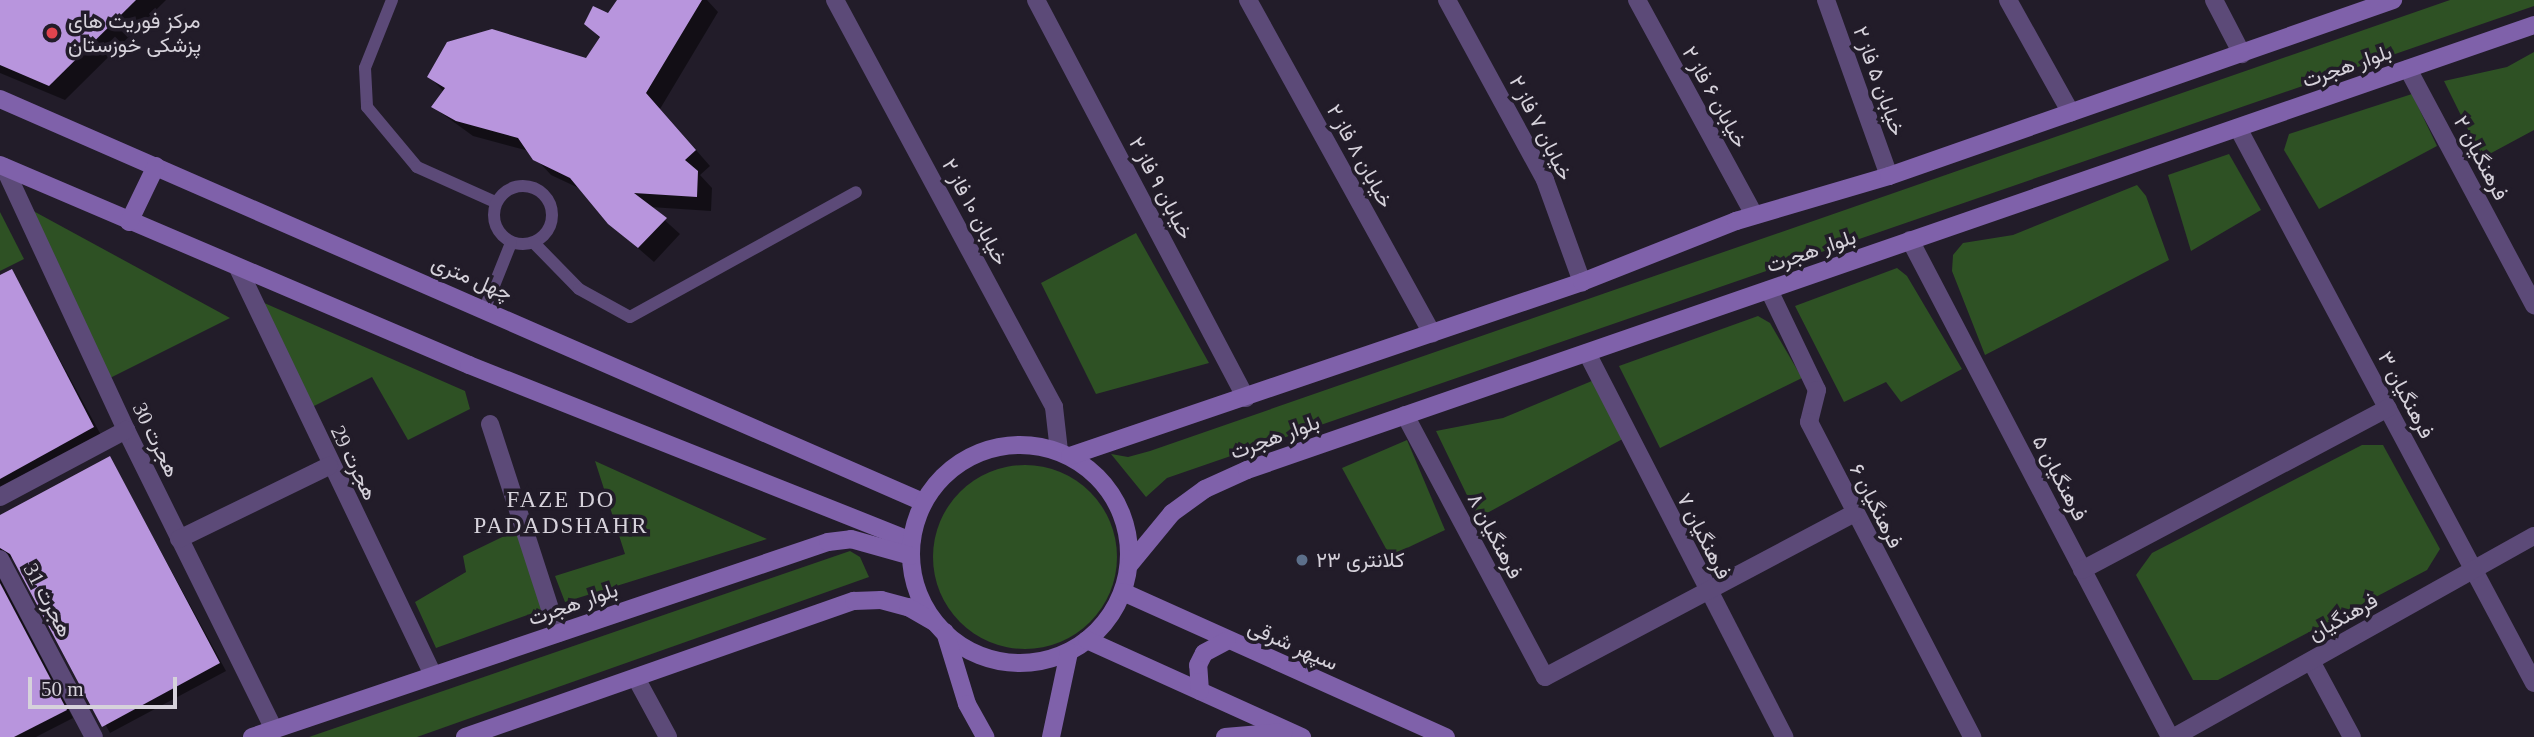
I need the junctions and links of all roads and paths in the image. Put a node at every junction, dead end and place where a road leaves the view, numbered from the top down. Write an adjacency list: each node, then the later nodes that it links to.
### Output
1 (392, 0): 21 (lane)
2 (835, 0): 39 (street, خیابان ۱۰ فاز ۲)
3 (1036, 0): 34 (street, خیابان ۹ فاز ۲)
4 (1248, 0): 32 (street, خیابان ۸ فاز ۲)
5 (1447, 0): 28 (street, خیابان ۷ فاز ۲)
6 (1637, 0): 22 (street, خیابان ۶ فاز ۲)
7 (1826, 0): 19 (street, خیابان ۵ فاز ۲)
8 (2008, 0): 15 (street)
9 (2214, 0): 12 (street)
10 (2393, 0): 12 (main road)
11 (2534, 26): 13 (main road, بلوار هجرت)
12 (2242, 54): 15 (main road)
13 (2408, 69): 16 (main road, بلوار هجرت); 30 (street, فرهنگیان ۲)
14 (0, 99): 17 (main road, چهل متری)
15 (2071, 113): 19 (main road)
16 (2238, 128): 24 (main road, بلوار هجرت); 35 (street, فرهنگیان ۳)
17 (156, 166): 23 (main road); 31 (main road, چهل متری)
18 (1, 167): 23 (main road); 38 (street, هجرت 30)
19 (1889, 177): 22 (main road)
20 (856, 192): 26 (lane)
21 (495, 202): 25 (lane); 26 (lane)
22 (1754, 215): 28 (main road)
23 (129, 222): 27 (main road)
24 (1910, 240): 29 (main road, بلوار هجرت); 49 (street, فرهنگیان ۵)
25 (511, 243): 26 (lane); 31 (lane)
26 (534, 243)
27 (238, 268): 40 (street, هجرت 29); 46 (main road)
28 (1582, 282): 32 (main road)
29 (1769, 290): 33 (main road, بلوار هجرت); 43 (street, فرهنگیان ۶)
30 (2534, 305)
31 (485, 308): 42 (main road, چهل متری)
32 (1432, 334): 34 (main road)
33 (1587, 353): 36 (main road, بلوار هجرت); 52 (street, فرهنگیان ۷)
34 (1246, 398): 39 (main road)
35 (2388, 408): 49 (street); 50 (street, فرهنگیان ۳)
36 (1405, 415): 48 (main road, بلوار هجرت); 52 (street, فرهنگیان ۸)
37 (490, 424): 54 (street)
38 (126, 430): 41 (street); 45 (street, هجرت 30)
39 (1065, 453): 42 (main road); 48 (main road)
40 (329, 466): 45 (street); 59 (street, هجرت 29)
41 (0, 497)
42 (923, 502): 46 (main road)
43 (1853, 514): 52 (street); 74 (street, فرهنگیان ۶)
44 (2534, 536): 50 (street, فرهنگیان)
45 (180, 539): 63 (street, هجرت 30)
46 (911, 549): 53 (main road); 54 (main road, بلوار هجرت)
47 (0, 559): 66 (street, هجرت 31)
48 (1130, 564): 51 (main road)
49 (2082, 570): 75 (street, فرهنگیان ۵)
50 (2474, 570): 58 (street, فرهنگیان); 61 (street, فرهنگیان ۳)
51 (1123, 592): 55 (main road); 56 (main road, سپهر شرقی)
52 (1707, 592): 73 (street, فرهنگیان ۷)
53 (940, 628): 57 (main road); 60 (main road); 69 (main road)
54 (558, 634): 59 (main road, بلوار هجرت)
55 (1087, 640): 57 (main road); 62 (main road)
56 (1227, 640): 62 (main road); 72 (main road, سپهر شرقی)
57 (1069, 652): 70 (main road)
58 (2311, 660): 75 (street, فرهنگیان); 76 (street)
59 (433, 675): 63 (main road, بلوار هجرت)
60 (636, 678): 65 (main road); 68 (street)
61 (2534, 683)
62 (1200, 691): 64 (main road)
63 (274, 729): 67 (main road, بلوار هجرت)
64 (1298, 735): 71 (main road)
65 (474, 736)
66 (94, 737)
67 (252, 737)
68 (668, 737)
69 (985, 737)
70 (1051, 737)
71 (1225, 737)
72 (1446, 737)
73 (1784, 737)
74 (1972, 737)
75 (2172, 737)
76 (2352, 737)

